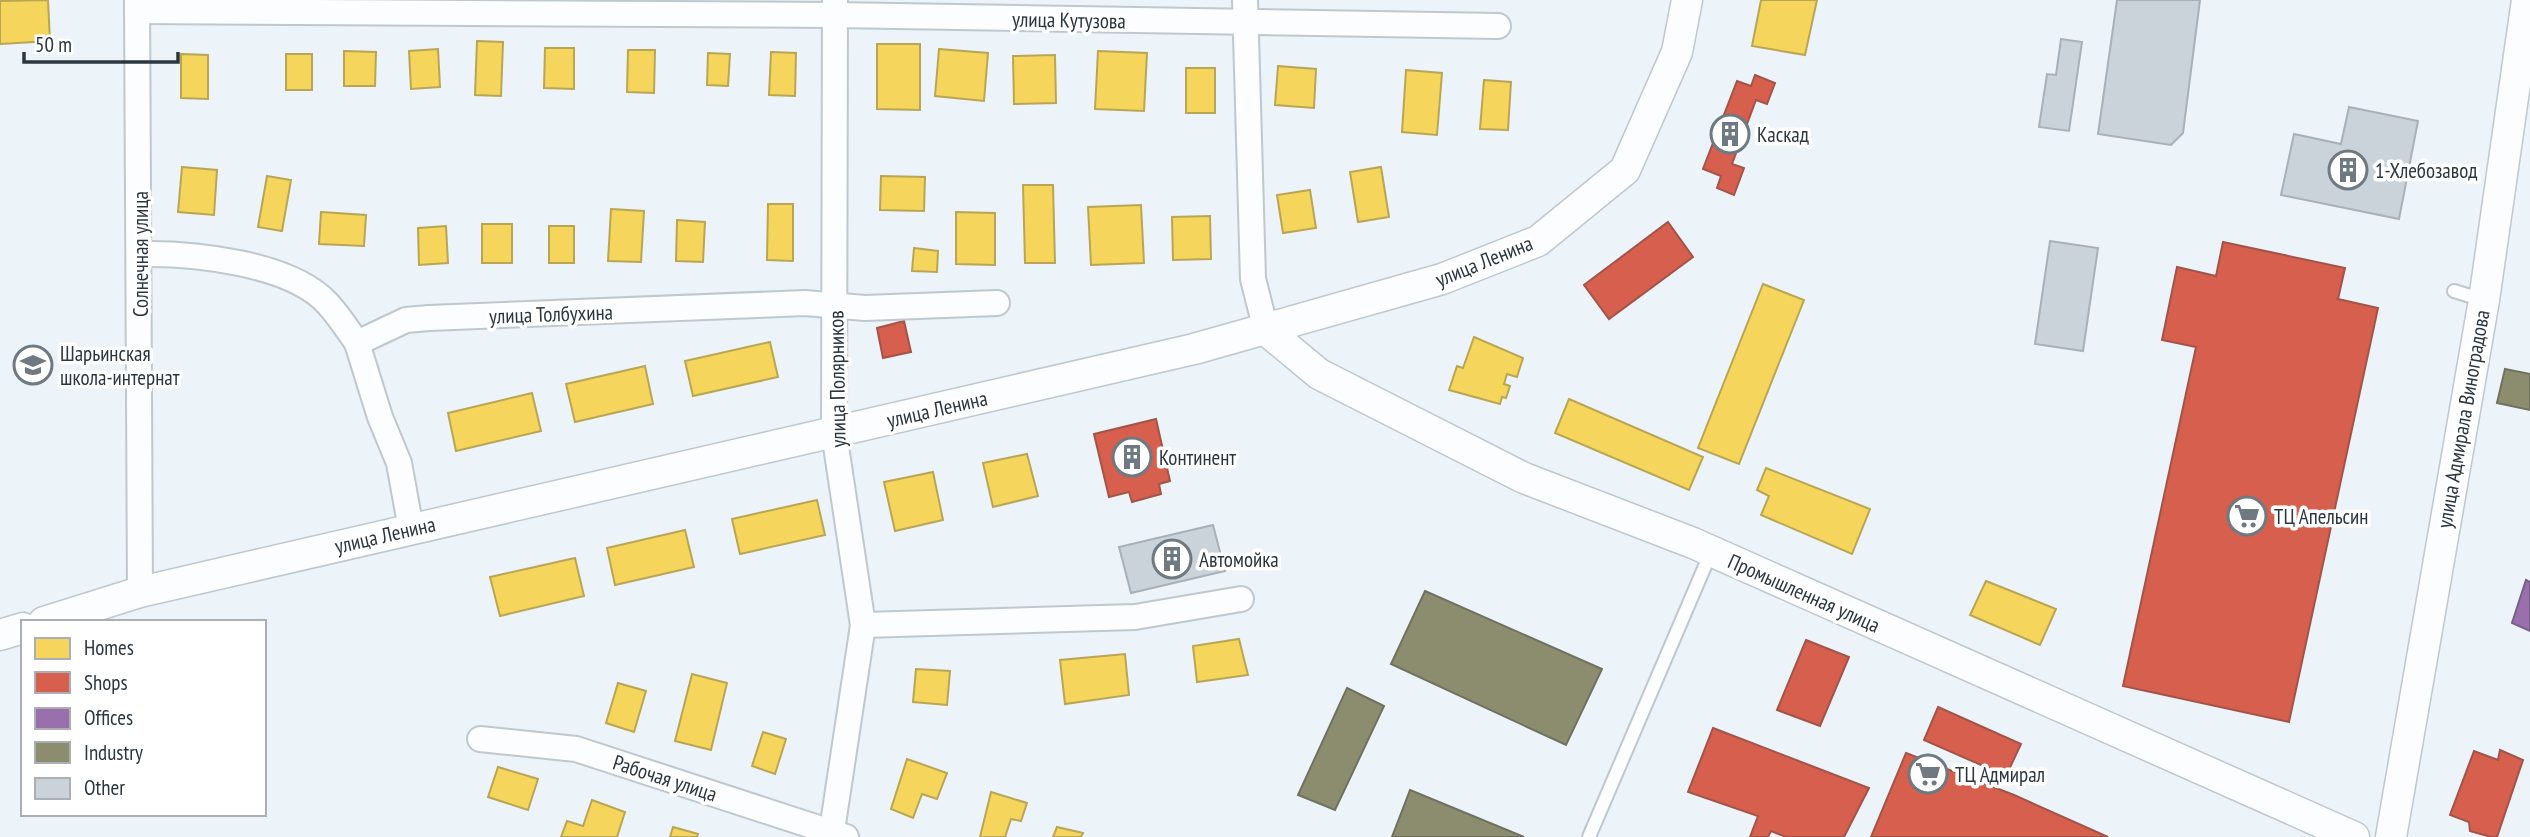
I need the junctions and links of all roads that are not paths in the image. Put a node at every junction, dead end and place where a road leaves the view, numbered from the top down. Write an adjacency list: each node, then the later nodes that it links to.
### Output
1 (1687, 0): 12 (street, улица Ленина)
2 (2527, 0): 9 (street, улица Адмирала Виноградова)
3 (137, 6): 4 (street, улица Кутузова); 7 (street, Солнечная улица)
4 (835, 7): 5 (street, улица Кутузова); 11 (street, улица Полярников)
5 (1244, 12): 6 (street, улица Кутузова); 12 (street)
6 (1498, 26)
7 (141, 254): 13 (street); 17 (street, Солнечная улица)
8 (2454, 291): 9 (lane)
9 (2484, 300): 27 (street, улица Адмирала Виноградова)
10 (997, 303): 11 (street, улица Толбухина)
11 (836, 306): 13 (street, улица Толбухина); 14 (street, улица Полярников)
12 (1266, 330): 14 (street, улица Ленина); 16 (street, Промышленная улица)
13 (358, 343): 15 (street)
14 (834, 433): 15 (street, улица Ленина); 20 (street, улица Полярников)
15 (411, 529): 17 (street, улица Ленина)
16 (1712, 552): 24 (street, Промышленная улица); 26 (lane)
17 (141, 592): 19 (street, улица Ленина)
18 (1241, 599): 20 (street)
19 (50, 620)
20 (863, 625): 25 (street, улица Полярников)
21 (21, 629): 22 (street)
22 (0, 635)
23 (480, 739): 25 (street, Рабочая улица)
24 (2334, 833)
25 (837, 836)
26 (1589, 837)
27 (2390, 837)

